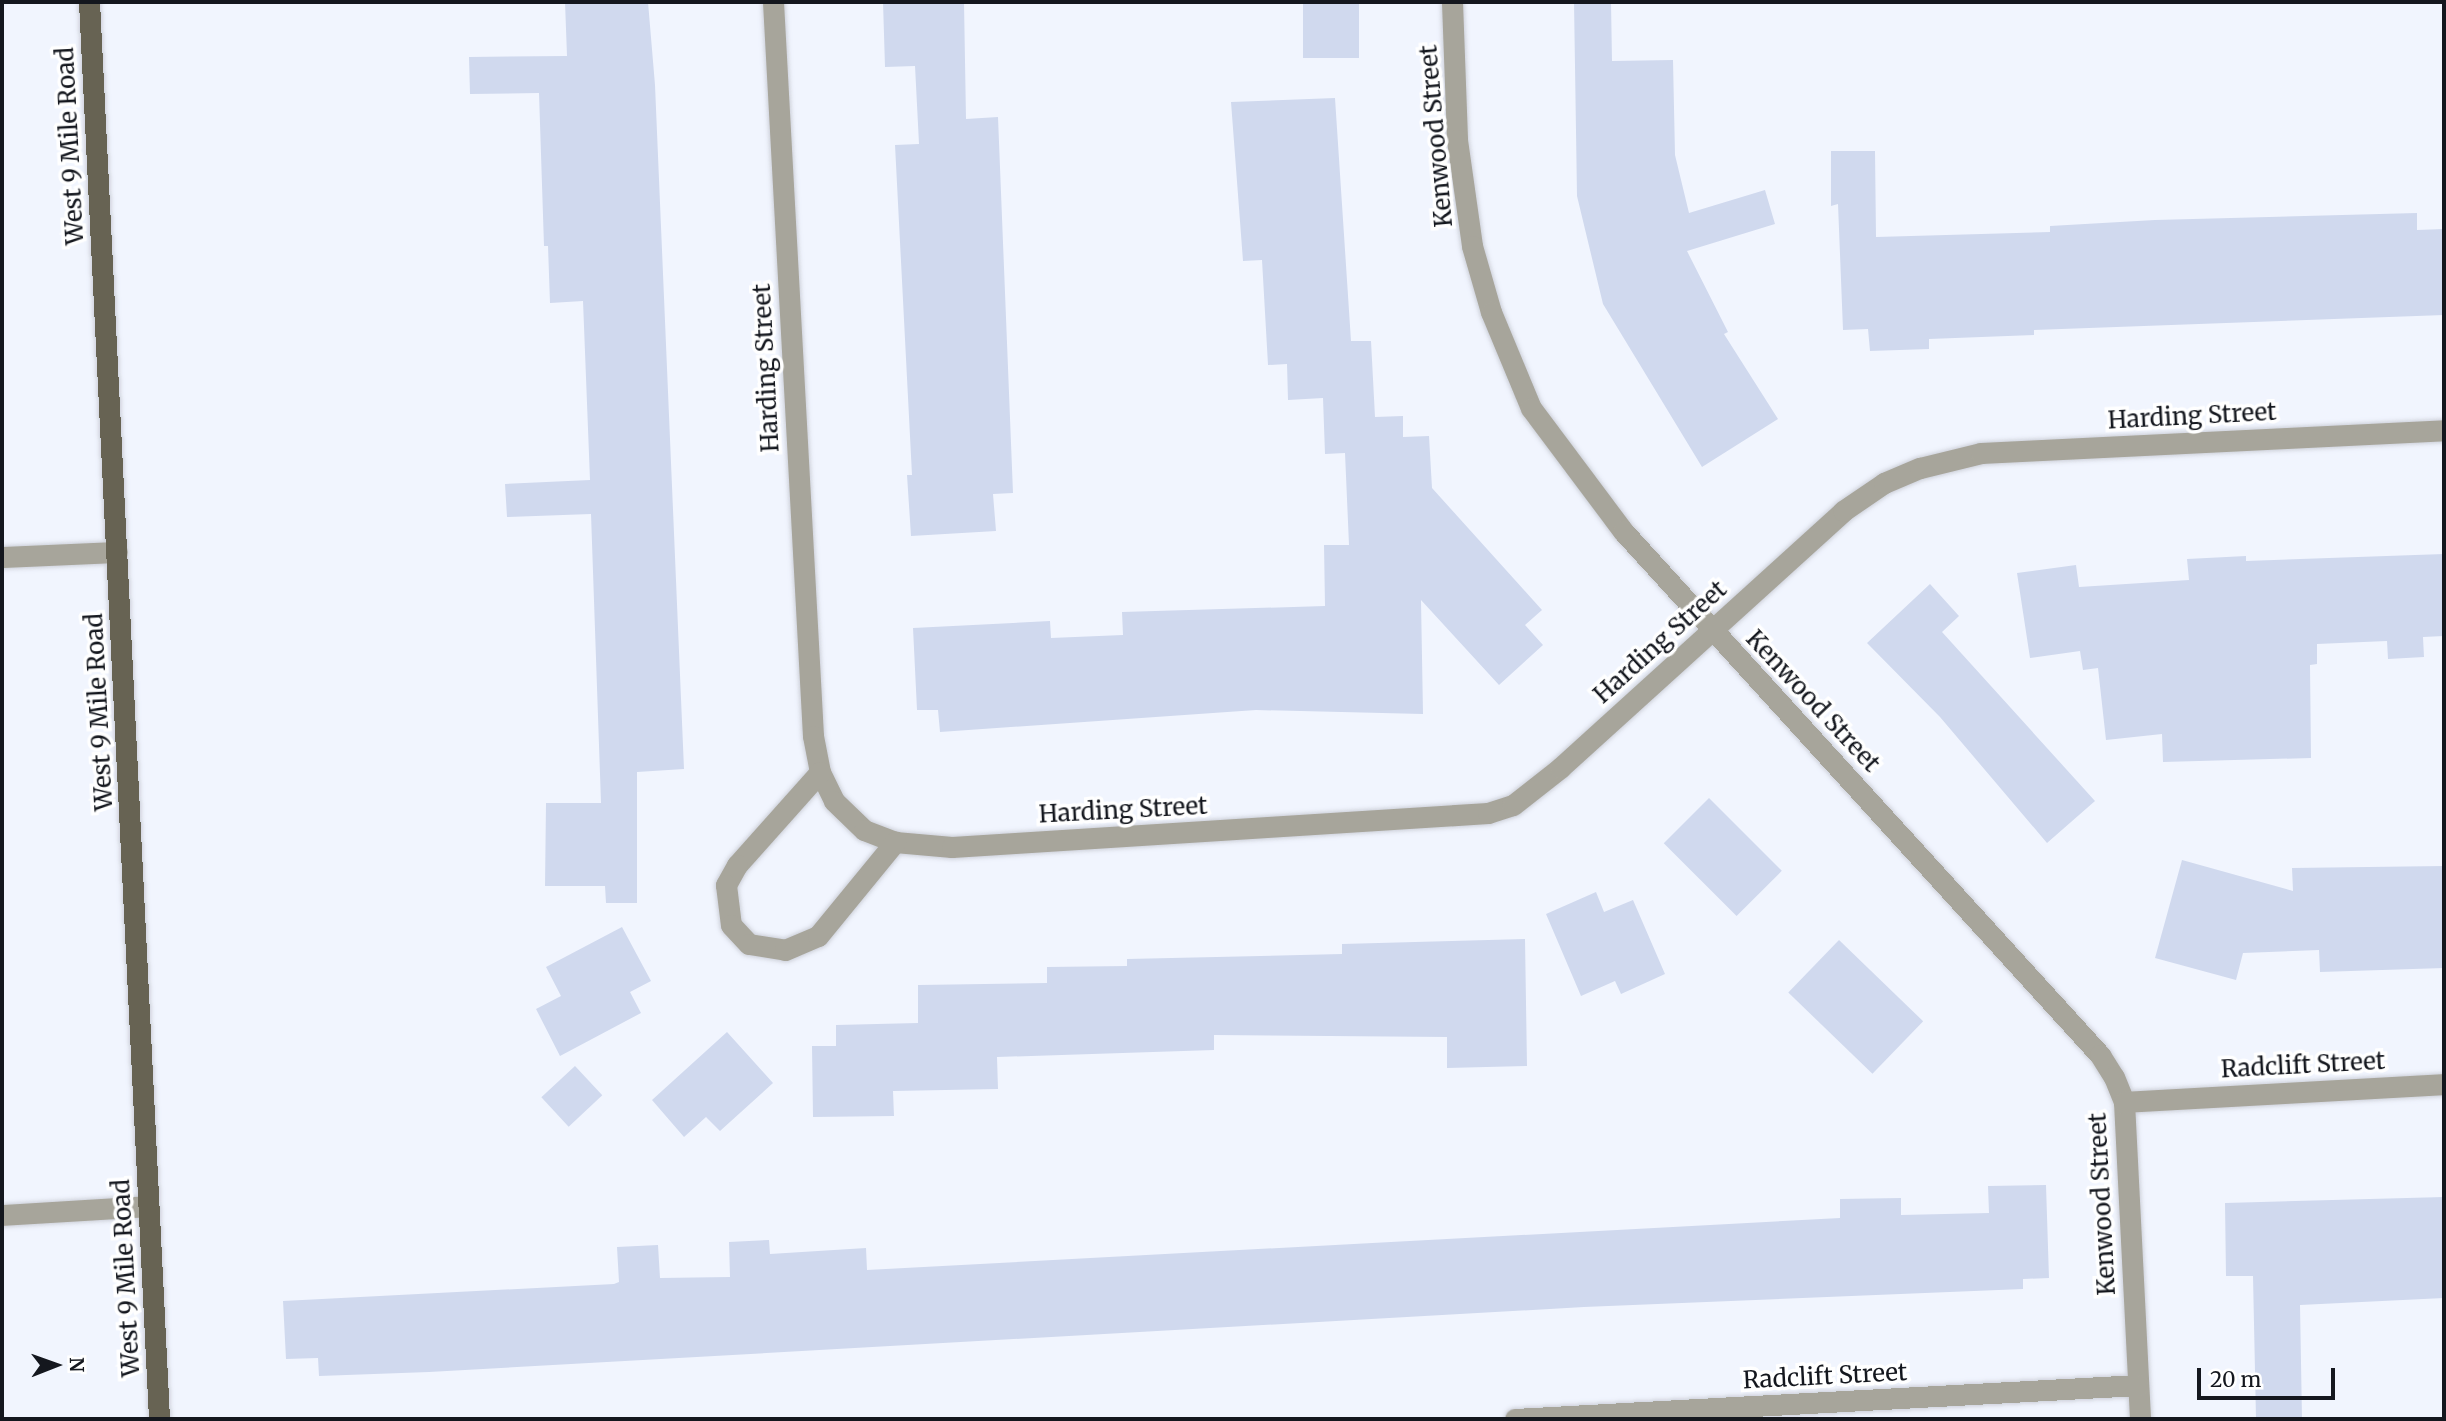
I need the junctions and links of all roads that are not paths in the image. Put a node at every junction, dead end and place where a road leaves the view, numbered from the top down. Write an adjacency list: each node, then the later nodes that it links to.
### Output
1 (89, 2): 5 (main road, West 9 Mile Road)
2 (773, 2): 8 (street, Harding Street)
3 (1452, 2): 7 (street, Kenwood Street)
4 (2444, 430): 7 (street, Harding Street)
5 (117, 552): 6 (street); 12 (main road, West 9 Mile Road)
6 (2, 557)
7 (1712, 631): 9 (street, Harding Street); 11 (street, Kenwood Street)
8 (820, 772): 9 (street, Harding Street); 9 (street)
9 (895, 842)
10 (2444, 1084): 11 (street, Radclift Street)
11 (2123, 1102): 14 (street, Kenwood Street)
12 (148, 1206): 13 (street); 15 (main road, West 9 Mile Road)
13 (2, 1215)
14 (2138, 1385): 16 (street, Radclift Street); 17 (street, Kenwood Street)
15 (159, 1419)
16 (1515, 1419)
17 (2140, 1419)

